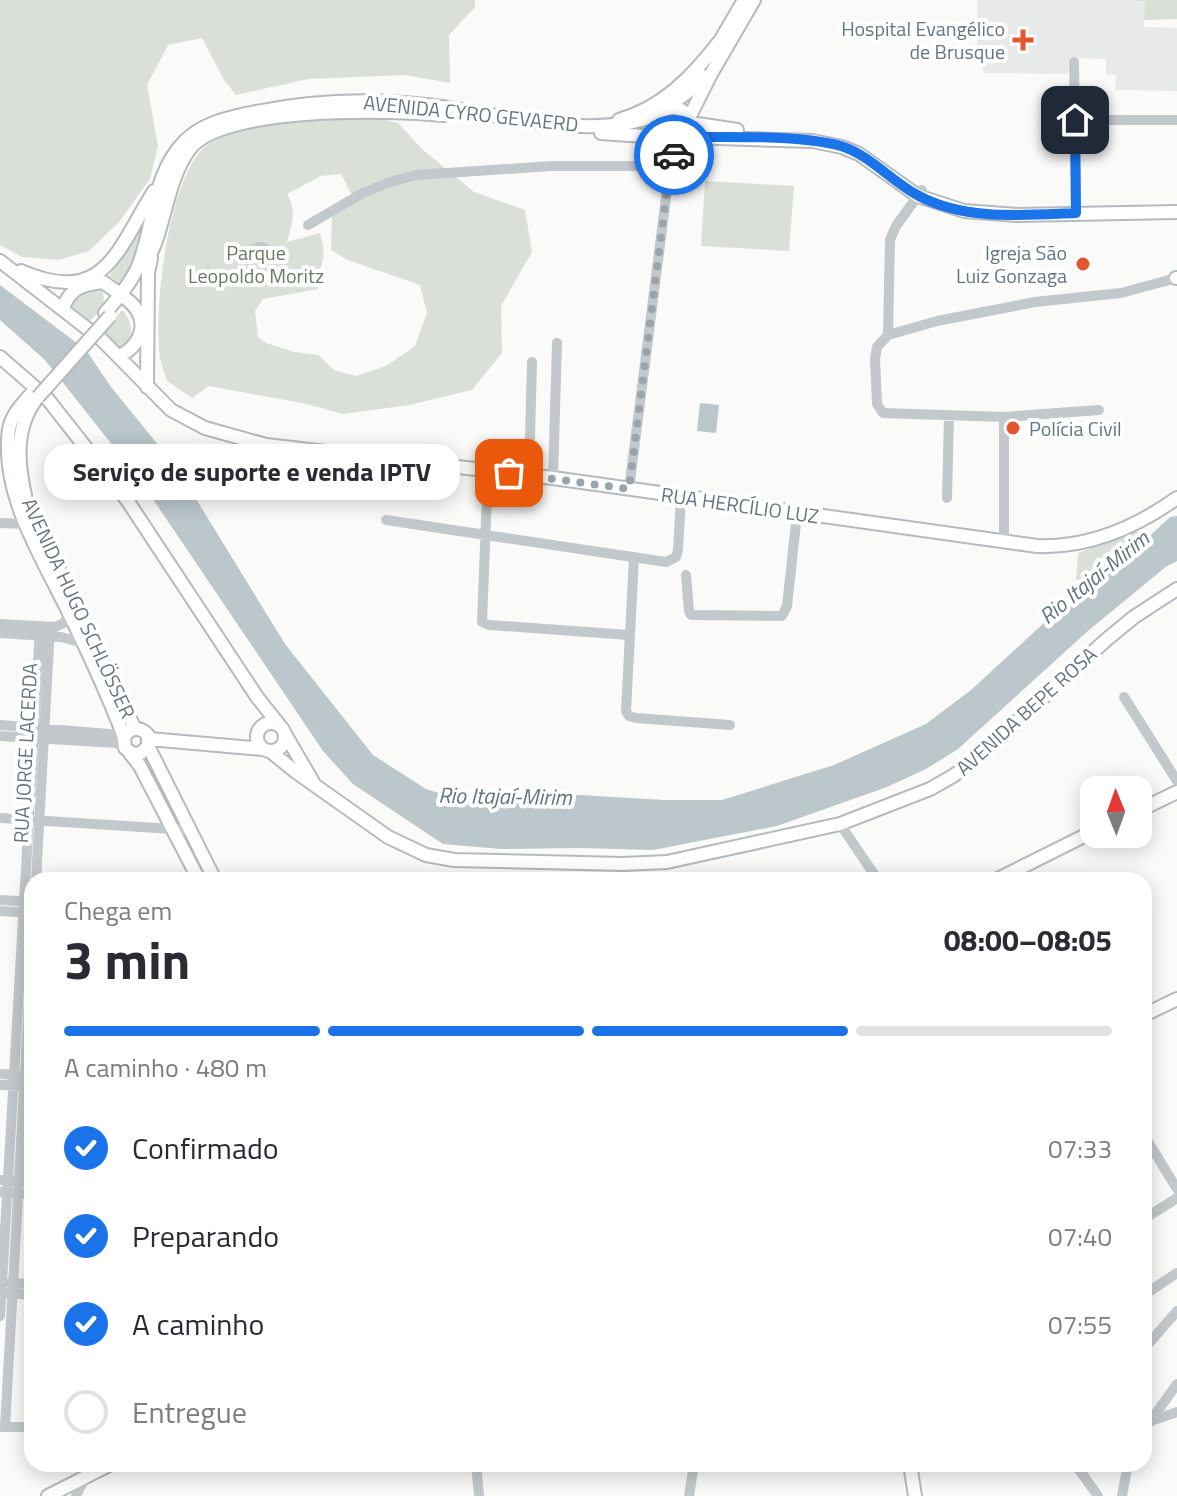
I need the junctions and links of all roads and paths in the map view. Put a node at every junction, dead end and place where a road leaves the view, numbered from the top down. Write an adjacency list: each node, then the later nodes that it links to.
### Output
1 (744, 0): 3 (main road)
2 (754, 0): 6 (main road)
3 (719, 42): 5 (main road); 9 (main road)
4 (1074, 62): 7 (street)
5 (661, 112): 6 (main road); 9 (main road, AVENIDA CYRO GEVAERD); 11 (main road)
6 (690, 120): 10 (main road); 12 (main road)
7 (1075, 120): 8 (street); 17 (street)
8 (1177, 120)
9 (598, 125): 14 (main road, AVENIDA CYRO GEVAERD)
10 (728, 134): 12 (main road); 15 (main road)
11 (660, 139): 12 (main road); 13 (street); 19 (main road, AVENIDA CYRO GEVAERD)
12 (683, 140): 13 (street)
13 (670, 166): 18 (street); 42 (street)
14 (158, 185): 22 (main road); 24 (main road, AVENIDA CYRO GEVAERD)
15 (920, 193): 17 (main road); 26 (street)
16 (1176, 209): 17 (main road)
17 (1076, 210)
18 (308, 225)
19 (153, 250): 24 (main road, AVENIDA CYRO GEVAERD); 28 (main road)
20 (4, 263): 22 (main road, RUA HERCÍLIO LUZ)
21 (1177, 278): 26 (street)
22 (44, 288): 23 (main road); 25 (main road, RUA HERCÍLIO LUZ)
23 (74, 289): 24 (main road); 25 (main road)
24 (123, 296): 29 (main road); 33 (main road, AVENIDA CYRO GEVAERD, bridge)
25 (63, 308): 29 (main road, RUA HERCÍLIO LUZ)
26 (888, 335): 35 (street)
27 (557, 343): 41 (street)
28 (146, 347): 29 (main road); 32 (main road)
29 (120, 356): 32 (main road, RUA HERCÍLIO LUZ)
30 (0, 357): 61 (main road, AVENIDA BEPE ROSA)
31 (532, 362): 40 (street)
32 (147, 387): 39 (main road, RUA HERCÍLIO LUZ)
33 (35, 395): 37 (main road); 65 (main road, AVENIDA HUGO SCHLÖSSER)
34 (1099, 410): 36 (street)
35 (949, 416): 36 (street); 44 (street)
36 (1004, 417): 51 (street)
37 (9, 428): 38 (street); 49 (main road, AVENIDA HUGO SCHLÖSSER)
38 (0, 447)
39 (488, 470): 40 (main road, RUA HERCÍLIO LUZ); 50 (street)
40 (529, 475): 41 (main road, RUA HERCÍLIO LUZ)
41 (553, 478): 42 (main road, RUA HERCÍLIO LUZ)
42 (629, 489): 43 (main road, RUA HERCÍLIO LUZ)
43 (681, 497): 46 (main road, RUA HERCÍLIO LUZ); 52 (street)
44 (947, 498)
45 (1177, 498): 51 (main road, RUA HERCÍLIO LUZ)
46 (797, 514): 51 (main road, RUA HERCÍLIO LUZ); 53 (street)
47 (386, 520): 50 (street)
48 (0, 523): 49 (street)
49 (26, 524): 55 (main road, AVENIDA HUGO SCHLÖSSER)
50 (484, 536): 52 (street); 59 (street)
51 (1004, 542)
52 (634, 557): 59 (street)
53 (686, 575)
54 (1177, 589): 80 (main road, AVENIDA BEPE ROSA)
55 (69, 613): 57 (street); 60 (main road, AVENIDA HUGO SCHLÖSSER)
56 (0, 624): 57 (street)
57 (45, 631): 58 (street); 60 (street); 68 (street, RUA JORGE LACERDA)
58 (0, 633)
59 (629, 635): 64 (street)
60 (83, 643): 71 (main road, AVENIDA HUGO SCHLÖSSER)
61 (257, 697): 66 (main road, AVENIDA BEPE ROSA); 67 (main road)
62 (1124, 697): 74 (street)
63 (0, 725): 68 (street)
64 (730, 725)
65 (135, 729): 70 (main road); 71 (main road)
66 (282, 730): 67 (main road); 73 (main road); 75 (main road, AVENIDA BEPE ROSA)
67 (258, 732): 72 (main road); 73 (main road)
68 (39, 733): 69 (street); 71 (street); 79 (street, RUA JORGE LACERDA)
69 (0, 736)
70 (149, 742): 71 (main road); 72 (main road); 82 (main road)
71 (126, 744): 81 (main road, AVENIDA HUGO SCHLÖSSER)
72 (231, 746): 73 (main road)
73 (267, 750): 75 (main road, AVENIDA BEPE ROSA)
74 (1177, 781)
75 (315, 785): 80 (main road, AVENIDA BEPE ROSA)
76 (1177, 792): 77 (main road)
77 (1152, 804)
78 (0, 818): 79 (street)
79 (34, 820): 81 (street); 84 (street, RUA JORGE LACERDA); 85 (street, RUA JORGE LACERDA)
80 (840, 824): 88 (street)
81 (173, 829): 82 (street); 86 (main road, AVENIDA HUGO SCHLÖSSER)
82 (188, 830): 87 (main road)
83 (1080, 838): 89 (main road)
84 (30, 872)
85 (36, 872)
86 (195, 872)
87 (211, 872)
88 (873, 872)
89 (1012, 872)
90 (0, 900): 91 (street)
91 (24, 906)
92 (24, 908): 93 (street)
93 (0, 911)
94 (1177, 999): 95 (main road)
95 (1152, 1011)
96 (24, 1055): 98 (street, RUA JORGE LACERDA)
97 (0, 1074): 98 (street)
98 (23, 1081): 99 (street); 101 (street, RUA JORGE LACERDA)
99 (0, 1085)
100 (1152, 1148): 102 (street)
101 (9, 1187): 106 (street, RUA JORGE LACERDA)
102 (1177, 1189)
103 (1177, 1198): 104 (street)
104 (1152, 1214)
105 (1177, 1273): 107 (street)
106 (5, 1288): 109 (street, RUA JORGE LACERDA); 111 (street, RUA JORGE LACERDA)
107 (1152, 1290)
108 (1177, 1311): 110 (street)
109 (0, 1316)
110 (1152, 1340)
111 (5, 1357): 116 (street, RUA JORGE LACERDA)
112 (1177, 1384): 114 (street)
113 (1177, 1412): 115 (street)
114 (1152, 1419)
115 (1152, 1424)
116 (3, 1427): 117 (street)
117 (24, 1427)
118 (93, 1472): 124 (main road)
119 (477, 1472): 125 (street)
120 (693, 1472): 128 (street)
121 (911, 1472): 129 (main road)
122 (1081, 1472): 130 (street)
123 (1126, 1472): 131 (street)
124 (86, 1475): 126 (main road); 127 (street)
125 (480, 1494)
126 (48, 1496)
127 (76, 1496)
128 (689, 1496)
129 (915, 1496)
130 (1098, 1496)
131 (1122, 1496)

